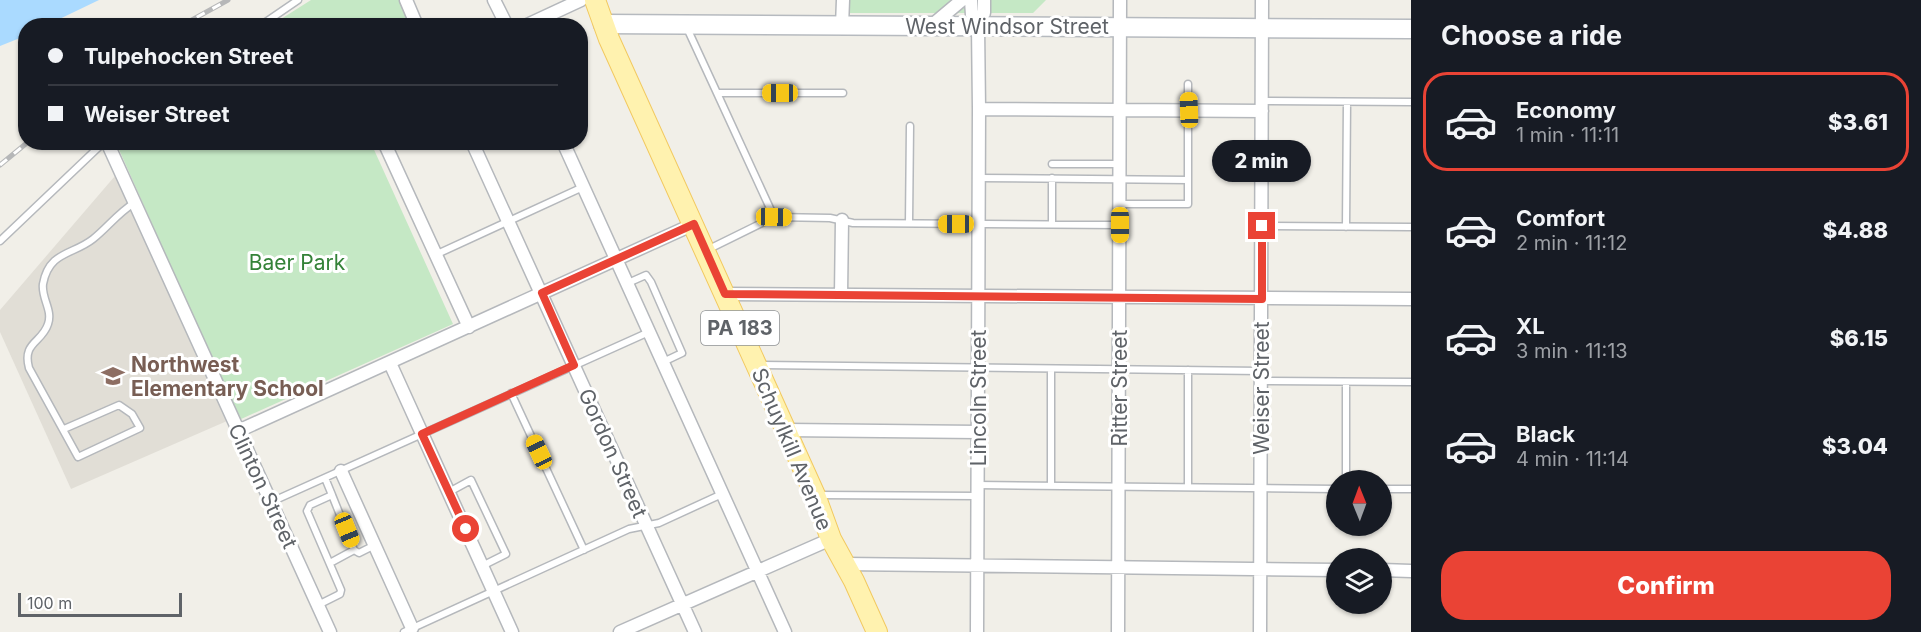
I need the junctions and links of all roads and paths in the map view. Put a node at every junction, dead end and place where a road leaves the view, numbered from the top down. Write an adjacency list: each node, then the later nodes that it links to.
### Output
1 (298, 0): 12 (lane)
2 (405, 0): 13 (street)
3 (494, 0): 14 (street)
4 (595, 0): 17 (main road, Schuylkill Avenue / PA 183)
5 (843, 0): 19 (street)
6 (962, 0): 20 (street)
7 (971, 0): 16 (street, Lincoln Street)
8 (984, 0): 16 (street, Lincoln Street)
9 (1120, 0): 21 (street, Ritter Street)
10 (1262, 0): 22 (street, Weiser Street)
11 (574, 1): 15 (street)
12 (272, 18)
13 (413, 18)
14 (503, 18)
15 (541, 18)
16 (978, 23): 20 (main road, West Windsor Street); 21 (main road, West Windsor Street); 30 (street, Lincoln Street)
17 (603, 24): 18 (main road, West Windsor Street); 52 (main road, Schuylkill Avenue / PA 183)
18 (686, 25): 19 (main road, West Windsor Street); 25 (lane)
19 (842, 26): 20 (main road, West Windsor Street)
20 (931, 26)
21 (1120, 27): 22 (main road, West Windsor Street); 31 (street, Ritter Street)
22 (1262, 28): 23 (main road, West Windsor Street); 29 (street, Weiser Street)
23 (1411, 29)
24 (1188, 84): 32 (lane)
25 (717, 93): 26 (lane); 48 (lane)
26 (843, 93)
27 (1347, 102): 28 (lane); 29 (lane); 57 (lane)
28 (1411, 102)
29 (1262, 106): 32 (street); 56 (street, Weiser Street)
30 (979, 109): 31 (street); 41 (street, Lincoln Street)
31 (1120, 110): 32 (street); 40 (street, Ritter Street)
32 (1189, 110): 44 (lane)
33 (910, 126): 51 (lane)
34 (97, 150): 59 (lane)
35 (110, 150): 46 (street, Clinton Street)
36 (388, 150): 61 (street)
37 (476, 150): 50 (street, Gordon Street)
38 (567, 150): 45 (street)
39 (1052, 164): 40 (lane)
40 (1120, 164): 43 (street, Ritter Street)
41 (979, 178): 42 (lane); 53 (street, Lincoln Street)
42 (1052, 178): 43 (lane); 54 (lane)
43 (1120, 179): 44 (lane); 47 (street, Ritter Street)
44 (1188, 180): 47 (lane)
45 (583, 187): 50 (lane); 62 (street)
46 (135, 203): 85 (lane); 87 (street, Clinton Street)
47 (1120, 204): 55 (street, Ritter Street)
48 (774, 217): 49 (lane); 60 (lane)
49 (842, 220): 51 (lane); 66 (street)
50 (509, 221): 61 (lane); 64 (street, Gordon Street)
51 (909, 223): 53 (lane)
52 (694, 224): 60 (main road, Schuylkill Avenue / PA 183); 62 (street)
53 (979, 224): 54 (lane); 67 (street, Lincoln Street)
54 (1052, 224): 55 (lane)
55 (1120, 225): 68 (street, Ritter Street)
56 (1262, 226): 57 (lane); 69 (street, Weiser Street)
57 (1346, 227): 58 (lane)
58 (1411, 227)
59 (0, 241)
60 (706, 251): 65 (main road, Schuylkill Avenue / PA 183)
61 (435, 255): 71 (street)
62 (617, 259): 63 (street); 64 (street)
63 (628, 283): 72 (street); 73 (lane)
64 (542, 293): 71 (street); 75 (street, Gordon Street)
65 (725, 294): 66 (street); 76 (main road, Schuylkill Avenue / PA 183)
66 (841, 295): 67 (street)
67 (978, 296): 68 (street); 77 (street, Lincoln Street)
68 (1120, 297): 69 (street); 79 (street, Ritter Street)
69 (1262, 299): 70 (street); 81 (street, Weiser Street)
70 (1411, 299)
71 (469, 327): 74 (street)
72 (650, 332): 73 (street); 75 (lane)
73 (663, 362): 102 (street)
74 (390, 363): 87 (street); 89 (street)
75 (574, 365): 84 (lane); 106 (street, Gordon Street)
76 (756, 365): 77 (lane); 86 (main road, Schuylkill Avenue / PA 183)
77 (978, 369): 78 (lane); 88 (street, Lincoln Street)
78 (1052, 369): 79 (lane); 93 (lane)
79 (1120, 370): 80 (lane); 94 (street, Ritter Street)
80 (1188, 370): 81 (lane); 95 (lane)
81 (1261, 376): 82 (lane); 96 (street, Weiser Street)
82 (1346, 381): 83 (lane); 90 (lane)
83 (1411, 382)
84 (512, 393): 89 (lane); 110 (lane)
85 (64, 429): 85 (lane)
86 (786, 430): 88 (street); 104 (main road, Schuylkill Avenue / PA 183)
87 (238, 431): 105 (street, Clinton Street)
88 (978, 432): 100 (street, Lincoln Street)
89 (422, 434): 91 (lane); 101 (street)
90 (1346, 470)
91 (341, 471): 92 (lane); 108 (street)
92 (325, 478): 103 (lane); 105 (lane)
93 (1051, 485): 94 (lane); 100 (lane)
94 (1119, 486): 95 (lane); 115 (street, Ritter Street)
95 (1188, 487): 96 (lane)
96 (1261, 488): 97 (lane); 116 (street, Weiser Street)
97 (1326, 489)
98 (1392, 489): 99 (lane)
99 (1411, 489)
100 (977, 490): 104 (lane); 114 (street, Lincoln Street)
101 (449, 492): 113 (street); 113 (lane)
102 (723, 494): 106 (lane); 119 (street)
103 (332, 495): 109 (lane); 111 (lane)
104 (815, 495): 107 (main road, Schuylkill Avenue / PA 183)
105 (271, 502): 122 (street, Clinton Street)
106 (646, 526): 110 (lane); 123 (street, Gordon Street)
107 (831, 539): 112 (main road, Schuylkill Avenue / PA 183); 119 (street)
108 (375, 545): 109 (lane); 124 (street)
109 (354, 550): 111 (lane)
110 (584, 550): 121 (lane)
111 (330, 563): 122 (lane)
112 (844, 564): 114 (street); 130 (main road, Schuylkill Avenue / PA 183)
113 (482, 566): 121 (street)
114 (977, 566): 115 (street); 131 (street, Lincoln Street)
115 (1119, 568): 116 (street); 132 (street, Ritter Street)
116 (1261, 569): 117 (street); 133 (street, Weiser Street)
117 (1326, 570)
118 (1392, 570): 120 (street)
119 (757, 571): 123 (street); 129 (street)
120 (1411, 571)
121 (494, 591): 124 (lane); 126 (street)
122 (318, 604): 125 (street, Clinton Street)
123 (682, 604): 127 (street); 128 (street, Gordon Street)
124 (408, 630)
125 (330, 632)
126 (512, 632)
127 (620, 632)
128 (694, 632)
129 (785, 632)
130 (877, 632)
131 (977, 632)
132 (1118, 632)
133 (1260, 632)

